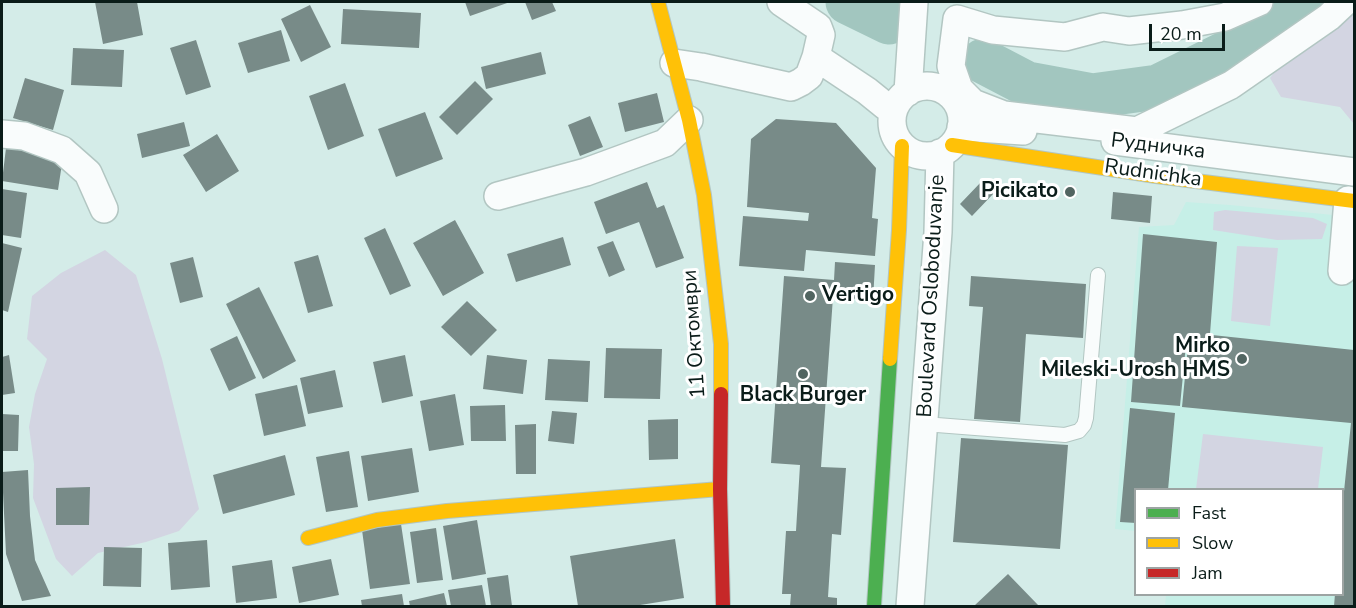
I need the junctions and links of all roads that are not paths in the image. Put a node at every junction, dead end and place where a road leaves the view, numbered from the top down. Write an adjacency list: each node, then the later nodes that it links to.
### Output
1 (658, 2): 8 (street, 11 Октомври)
2 (781, 2): 7 (street)
3 (914, 2): 10 (street, Boulevard Osloboduvanje)
4 (951, 2): 9 (street)
5 (1259, 2): 12 (street)
6 (1343, 2): 12 (street)
7 (816, 57): 8 (street); 10 (street)
8 (674, 63): 11 (street, 11 Октомври)
9 (943, 90): 10 (street); 14 (street, Boulevard Osloboduvanje)
10 (899, 115): 14 (street, Rudnichka); 26 (street, Boulevard Osloboduvanje)
11 (689, 120): 17 (street); 23 (street, 11 Октомври)
12 (1137, 131): 15 (street)
13 (2, 134): 19 (street)
14 (951, 142): 16 (street, Рудничка); 18 (street, Rudnichka); 22 (street, Boulevard Osloboduvanje)
15 (1354, 161)
16 (1354, 172)
17 (498, 196)
18 (1351, 201): 20 (street)
19 (104, 209)
20 (1342, 271)
21 (1098, 275): 22 (lane)
22 (924, 424): 27 (street, Boulevard Osloboduvanje)
23 (720, 489): 24 (street); 25 (street, 11 Октомври)
24 (308, 538)
25 (722, 606)
26 (874, 606)
27 (910, 606)

